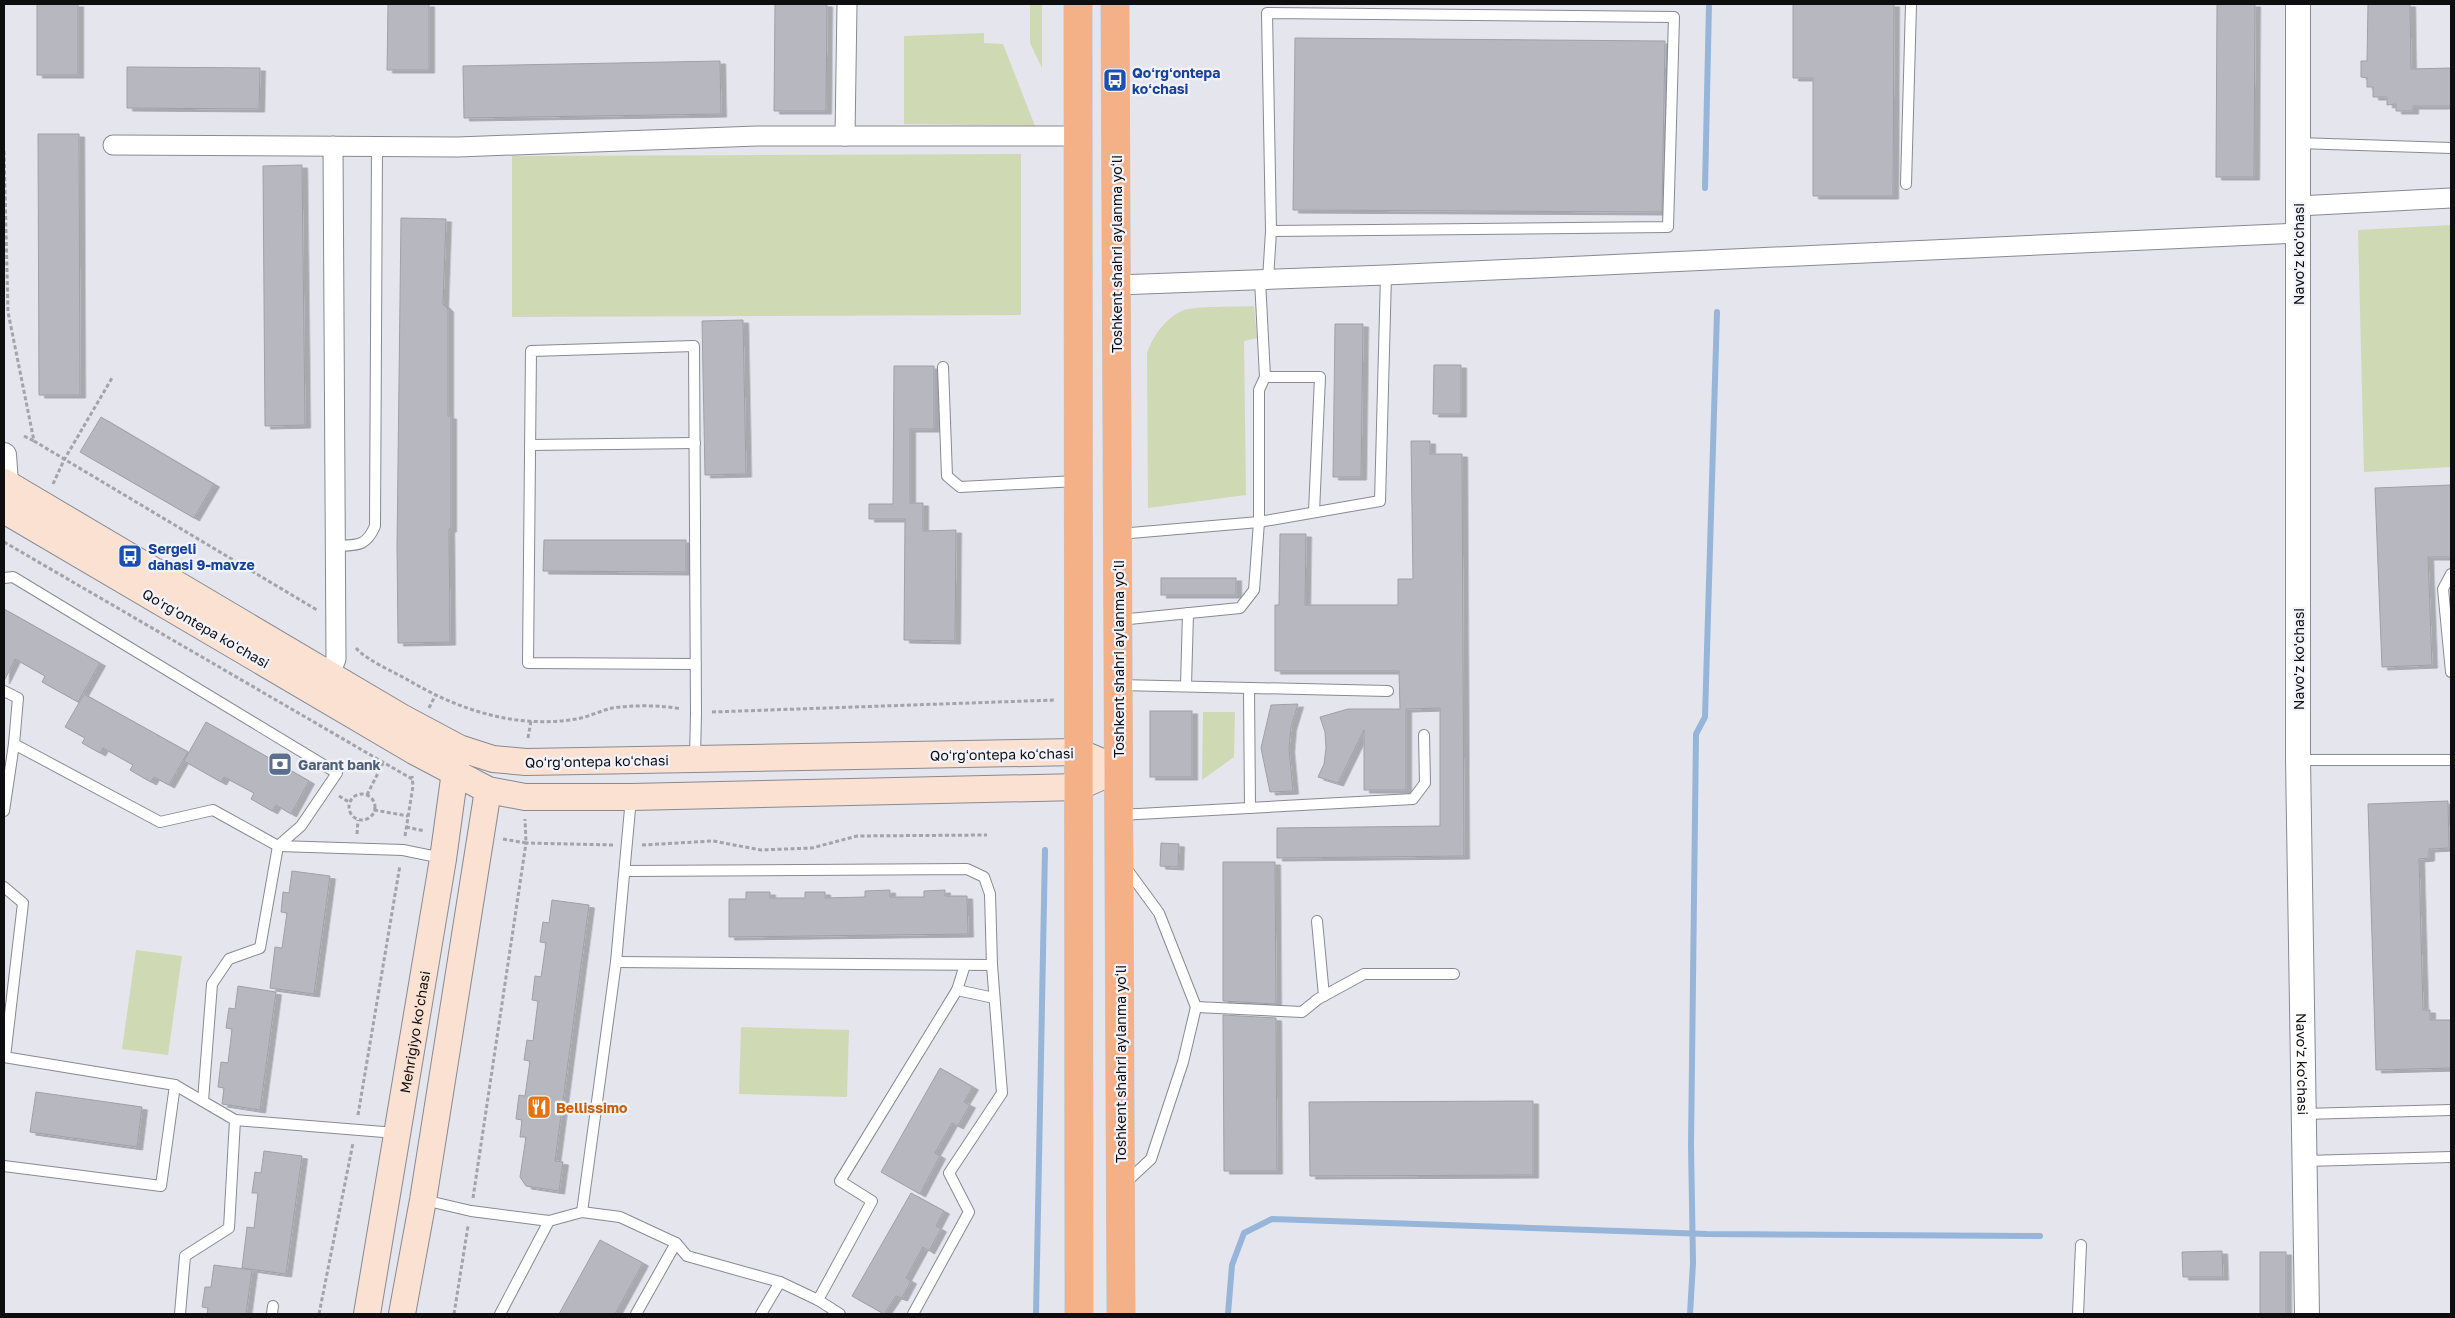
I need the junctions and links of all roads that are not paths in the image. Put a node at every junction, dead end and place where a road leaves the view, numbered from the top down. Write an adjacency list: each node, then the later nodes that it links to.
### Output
1 (847, 4): 6 (street)
2 (1078, 4): 7 (highway)
3 (1115, 4): 20 (highway, Toshkent shahri aylanma yoʻli)
4 (1911, 4): 13 (lane)
5 (2298, 4): 8 (street, Navo'z ko'chasi)
6 (845, 136): 7 (street); 11 (street)
7 (1079, 136): 26 (highway)
8 (2298, 143): 12 (lane); 15 (street, Navo'z ko'chasi)
9 (113, 145): 10 (street)
10 (333, 146): 11 (street); 32 (street)
11 (377, 146): 32 (lane)
12 (2451, 148)
13 (1906, 184)
14 (2451, 198): 15 (street)
15 (2298, 206): 17 (street, Navo'z ko'chasi)
16 (1271, 231): 16 (lane); 19 (lane)
17 (2298, 233): 18 (street); 50 (street, Navo'z ko'chasi)
18 (1386, 275): 19 (street); 29 (lane)
19 (1264, 280): 20 (street); 22 (lane)
20 (1117, 285): 31 (highway, Toshkent shahri aylanma yoʻli)
21 (943, 367): 26 (lane)
22 (1266, 377): 29 (lane); 30 (lane)
23 (695, 443): 24 (lane); 24 (lane); 37 (lane)
24 (530, 445): 37 (lane)
25 (4, 456): 27 (street)
26 (1078, 481): 48 (highway)
27 (5, 484): 39 (main road, Qoʻrgʻontepa koʻchasi)
28 (4, 510): 54 (main road, Qoʻrgʻontepa koʻchasi)
29 (1314, 512): 30 (lane)
30 (1258, 522): 31 (lane); 35 (lane)
31 (1118, 534): 36 (highway, Toshkent shahri aylanma yoʻli)
32 (336, 546): 39 (street)
33 (2451, 574): 38 (lane)
34 (4, 578): 61 (lane)
35 (1188, 613): 36 (lane); 41 (lane)
36 (1118, 620): 40 (highway, Toshkent shahri aylanma yoʻli)
37 (696, 664): 49 (lane)
38 (2451, 672)
39 (330, 674): 47 (main road, Qoʻrgʻontepa koʻchasi)
40 (1118, 685): 41 (lane); 53 (highway, Toshkent shahri aylanma yoʻli)
41 (1186, 686): 42 (lane)
42 (1250, 688): 44 (lane); 58 (lane)
43 (4, 691): 46 (lane)
44 (1388, 691)
45 (1424, 735): 58 (lane)
46 (14, 744): 52 (lane); 61 (lane)
47 (459, 748): 49 (main road, Qoʻrgʻontepa koʻchasi); 54 (main road, Mehrigiyo ko'chasi); 56 (main road, Qoʻrgʻontepa koʻchasi)
48 (1078, 752): 49 (main road, Qoʻrgʻontepa koʻchasi); 53 (main road, Qoʻrgʻontepa koʻchasi); 55 (highway)
49 (695, 759)
50 (2298, 760): 51 (lane); 79 (street, Navo'z ko'chasi)
51 (2451, 760)
52 (7, 763): 59 (lane)
53 (1119, 770): 55 (main road, Qoʻrgʻontepa koʻchasi); 60 (highway, Toshkent shahri aylanma yoʻli)
54 (454, 774): 56 (main road, Qoʻrgʻontepa koʻchasi); 62 (main road, Mehrigiyo ko'chasi)
55 (1078, 787): 57 (main road, Qoʻrgʻontepa koʻchasi); 101 (highway)
56 (488, 790): 57 (main road, Qoʻrgʻontepa koʻchasi); 86 (main road)
57 (631, 797): 64 (lane)
58 (1250, 808): 60 (lane)
59 (4, 811)
60 (1119, 815): 63 (highway, Toshkent shahri aylanma yoʻli)
61 (278, 846): 62 (lane); 77 (lane)
62 (443, 859): 81 (main road, Mehrigiyo ko'chasi)
63 (1119, 859): 74 (lane); 85 (highway, Toshkent shahri aylanma yoʻli)
64 (625, 871): 67 (lane); 69 (lane)
65 (4, 887): 75 (lane)
66 (1318, 922): 72 (lane)
67 (616, 962): 68 (lane); 87 (lane)
68 (965, 965): 69 (lane); 71 (lane)
69 (992, 966): 73 (lane)
70 (1454, 974): 72 (lane)
71 (957, 990): 73 (lane); 92 (lane)
72 (1324, 996): 74 (lane)
73 (994, 998): 100 (lane)
74 (1196, 1008): 85 (lane)
75 (4, 1057): 76 (lane)
76 (175, 1085): 77 (lane); 84 (lane)
77 (203, 1100): 80 (lane)
78 (2451, 1110): 79 (lane)
79 (2304, 1114): 83 (street, Navo'z ko'chasi)
80 (235, 1120): 81 (lane); 93 (lane)
81 (397, 1133): 94 (main road, Mehrigiyo ko'chasi)
82 (2451, 1156): 83 (lane)
83 (2304, 1161): 104 (street, Navo'z ko'chasi)
84 (4, 1166)
85 (1120, 1188): 102 (highway, Toshkent shahri aylanma yoʻli)
86 (423, 1200): 88 (lane); 95 (main road)
87 (582, 1212): 88 (lane); 89 (lane)
88 (549, 1221): 96 (lane)
89 (676, 1243): 91 (lane); 97 (lane)
90 (2081, 1245): 103 (lane)
91 (780, 1282): 92 (lane); 98 (lane)
92 (818, 1300): 99 (lane)
93 (180, 1314)
94 (366, 1314)
95 (402, 1314)
96 (500, 1314)
97 (636, 1314)
98 (761, 1314)
99 (840, 1314)
100 (913, 1314)
101 (1078, 1314)
102 (1121, 1314)
103 (2078, 1314)
104 (2307, 1314)

